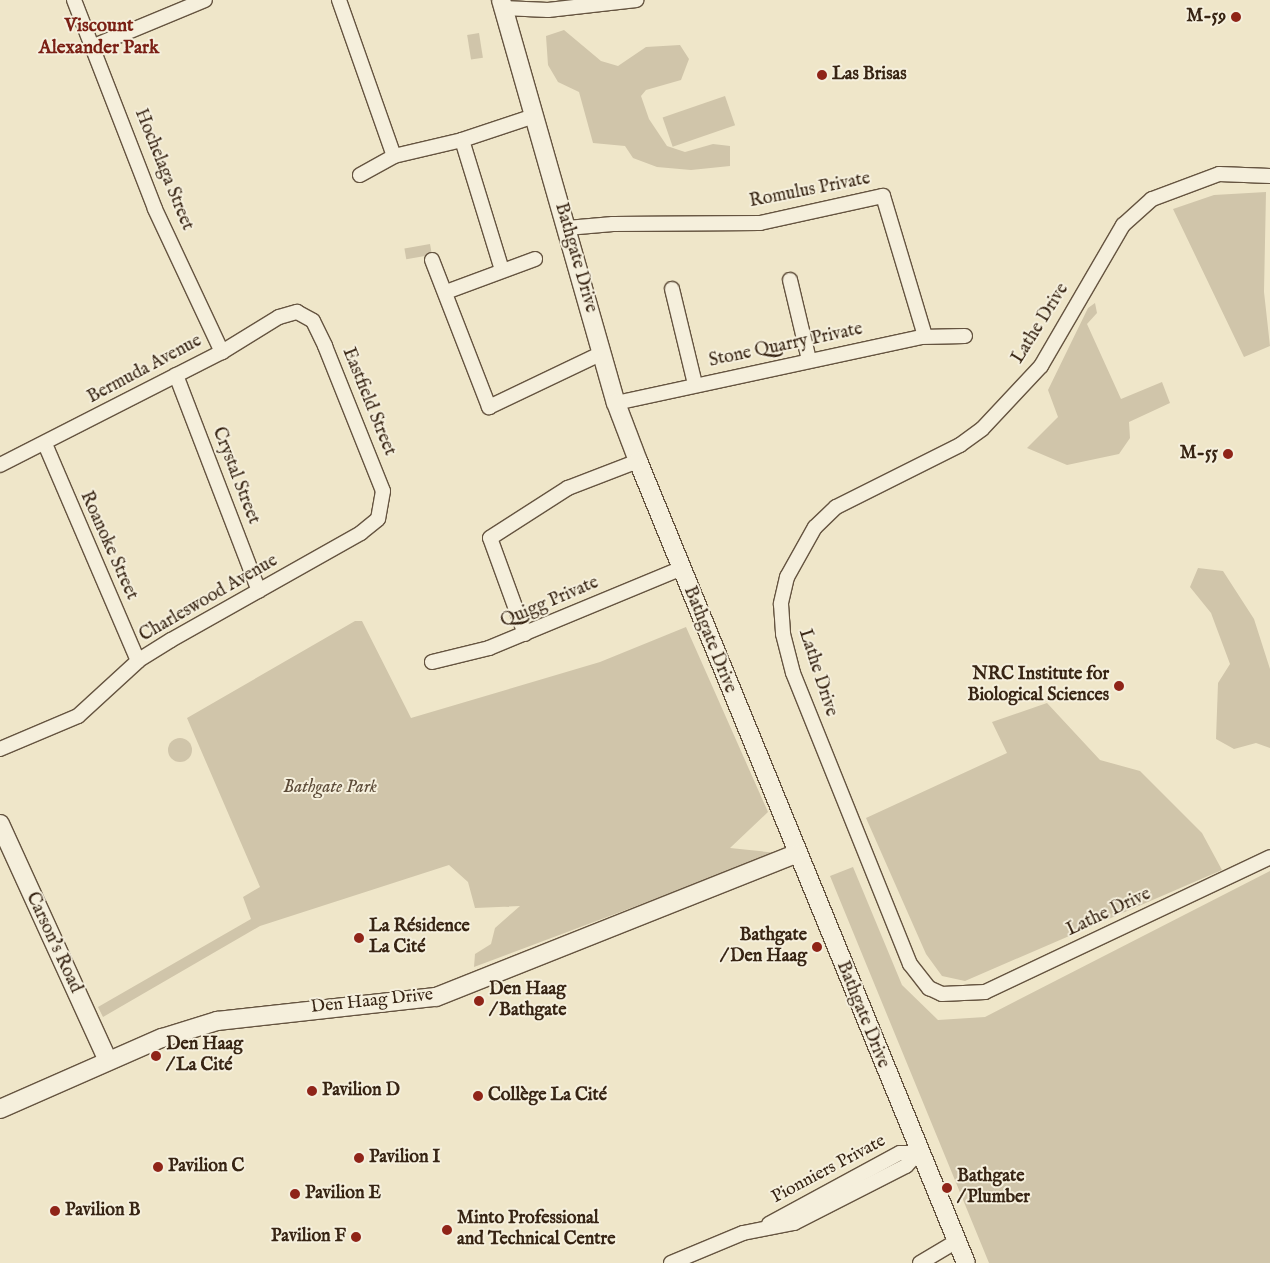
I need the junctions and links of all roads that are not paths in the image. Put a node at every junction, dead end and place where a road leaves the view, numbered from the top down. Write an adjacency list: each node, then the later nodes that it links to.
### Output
1 (74, 0): 6 (street, Hochelaga Street)
2 (205, 0): 6 (street)
3 (339, 0): 9 (street)
4 (636, 0): 5 (street)
5 (506, 3): 7 (street, Bathgate Drive)
6 (94, 46): 22 (street, Hochelaga Street)
7 (534, 116): 8 (street); 12 (street, Bathgate Drive)
8 (462, 140): 9 (street); 15 (street)
9 (394, 156): 10 (street)
10 (360, 175)
11 (1270, 176): 40 (street, Lathe Drive)
12 (568, 228): 20 (street, Romulus Private); 23 (street, Bathgate Drive)
13 (535, 259): 15 (street)
14 (432, 260): 18 (street)
15 (502, 270): 18 (street)
16 (790, 280): 24 (street)
17 (672, 290): 26 (street)
18 (446, 292): 23 (street)
19 (306, 314): 22 (street, Bermuda Avenue); 31 (street, Eastfield Street)
20 (926, 336): 21 (street, Stone Quarry Private); 24 (street, Stone Quarry Private)
21 (965, 336)
22 (222, 352): 25 (street, Bermuda Avenue)
23 (602, 353): 27 (street, Bathgate Drive)
24 (809, 360): 26 (street, Stone Quarry Private)
25 (176, 375): 28 (street, Bermuda Avenue); 33 (street, Crystal Street)
26 (695, 384): 27 (street, Stone Quarry Private)
27 (616, 403): 29 (street, Bathgate Drive)
28 (45, 444): 30 (street, Bermuda Avenue); 35 (street, Roanoke Street)
29 (638, 461): 32 (street, Bathgate Drive); 34 (street)
30 (0, 465)
31 (383, 508): 33 (street, Charleswood Avenue)
32 (680, 569): 34 (street, Quigg Private); 39 (street, Bathgate Drive)
33 (259, 591): 35 (street, Charleswood Avenue)
34 (525, 634): 36 (street, Quigg Private)
35 (138, 661): 37 (street, Charleswood Avenue)
36 (432, 662)
37 (0, 749)
38 (0, 824): 41 (street, Carson's Road)
39 (796, 854): 41 (street, Den Haag Drive); 43 (street, Bathgate Drive)
40 (1270, 856)
41 (108, 1061): 42 (street, Den Haag Drive)
42 (0, 1109)
43 (918, 1153): 44 (street, Bathgate Drive); 45 (street, Pionniers Private)
44 (957, 1241): 46 (street); 47 (street, Bathgate Drive)
45 (671, 1263)
46 (920, 1263)
47 (966, 1263)

